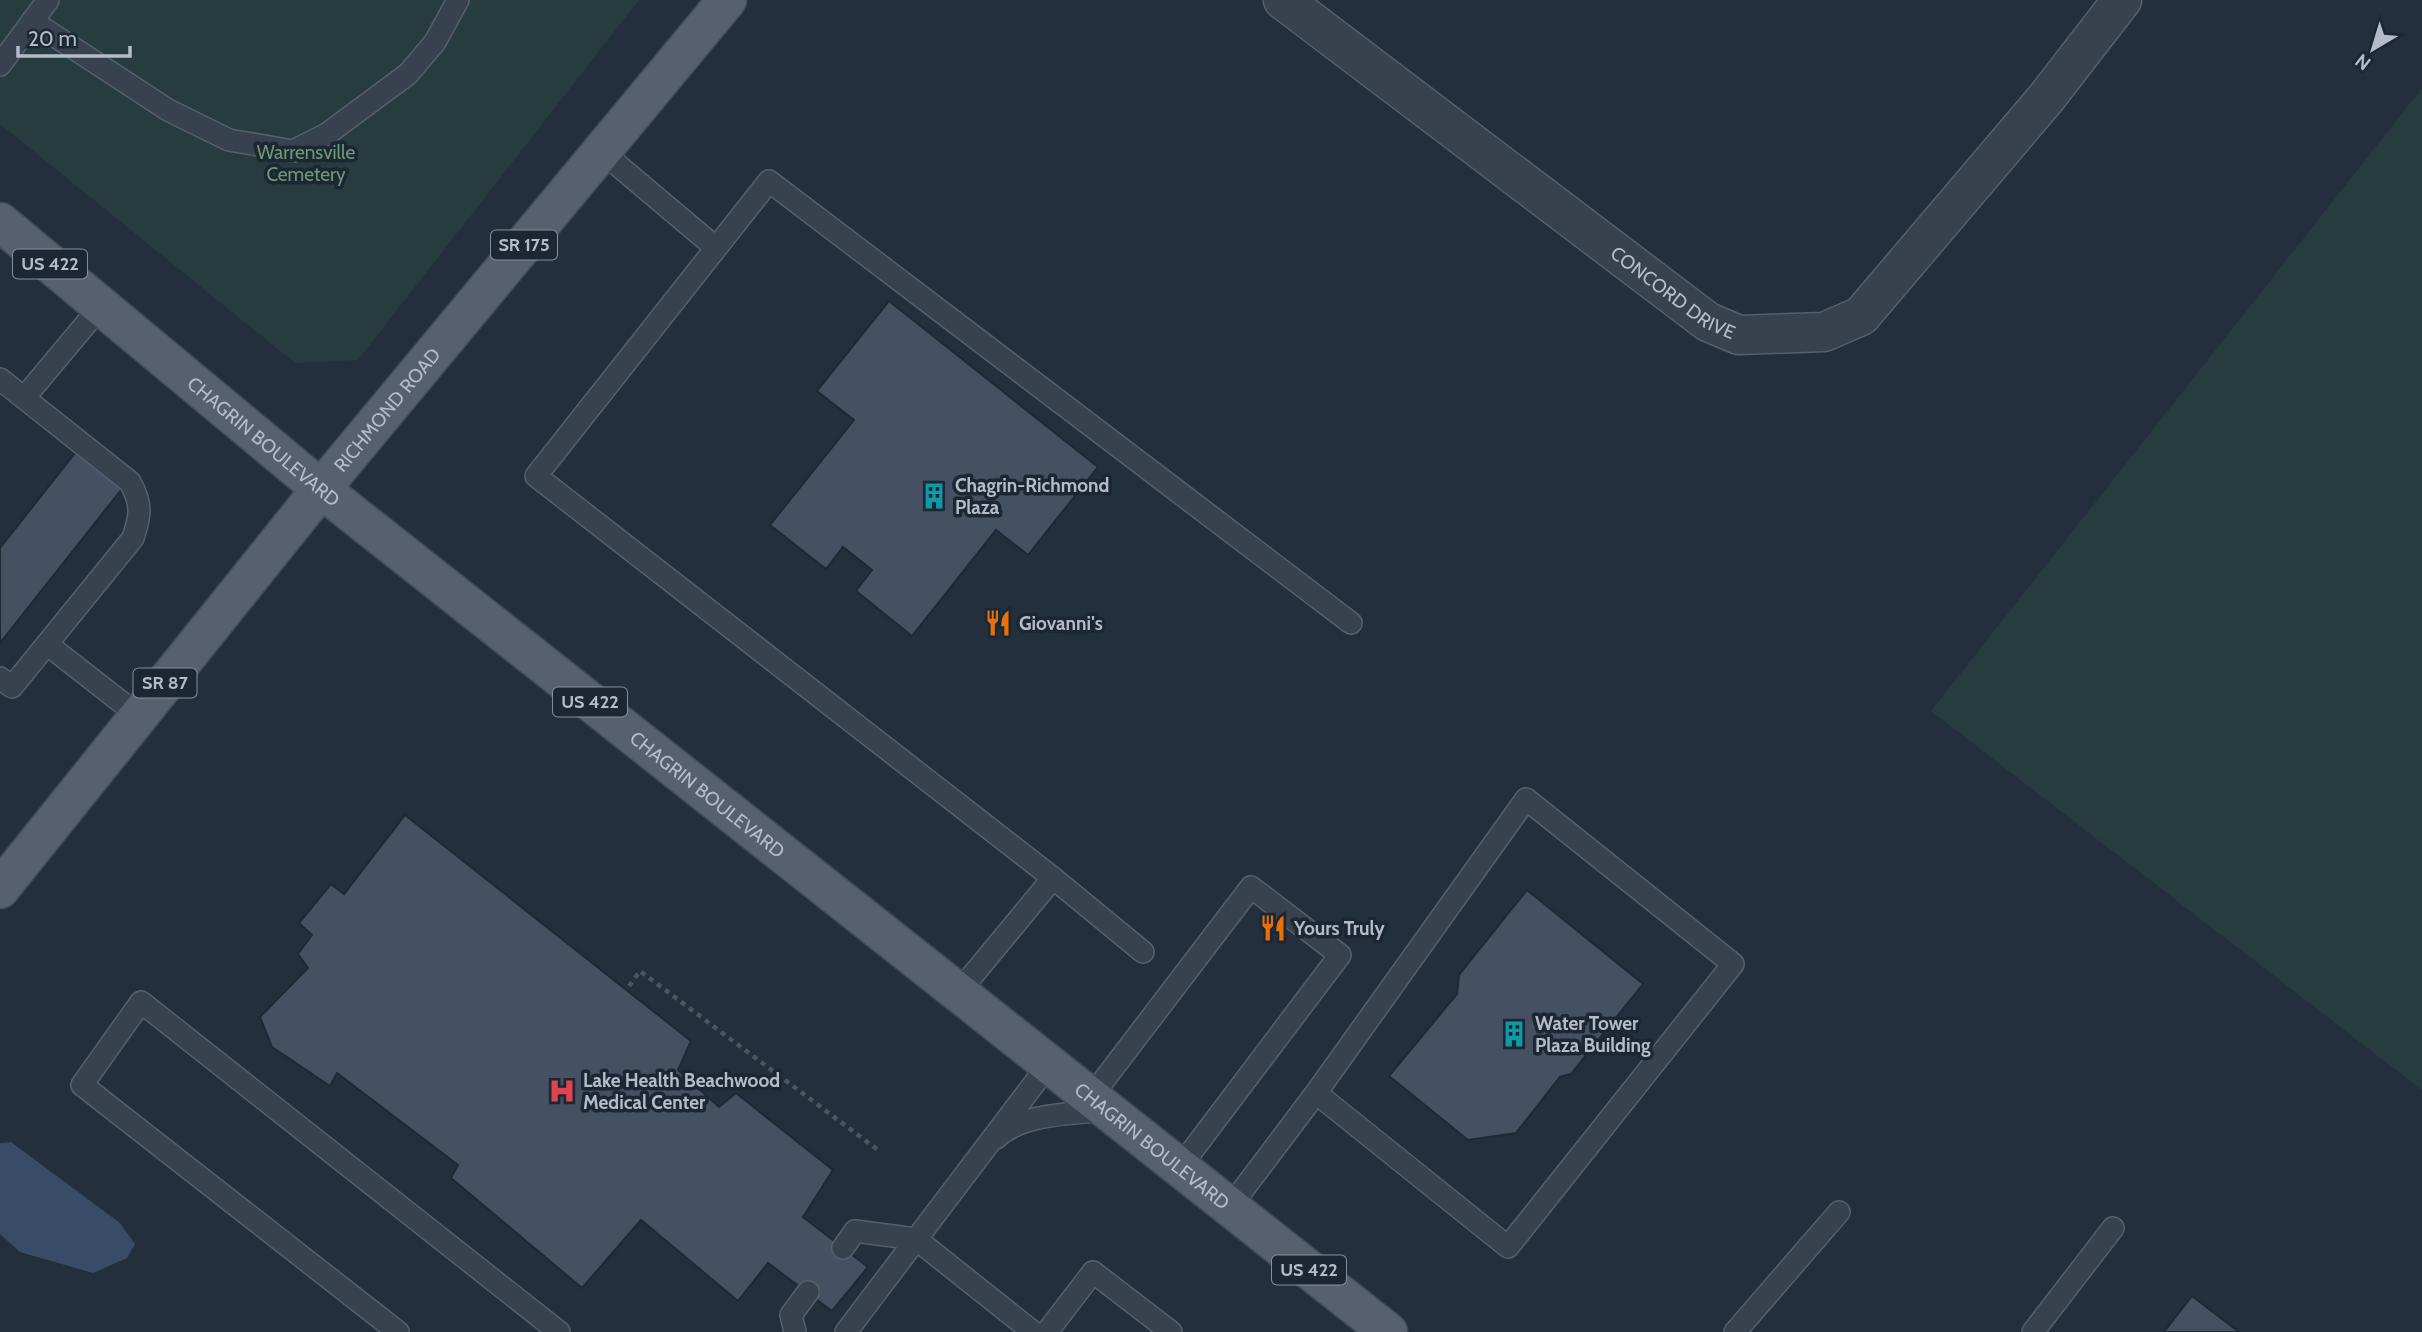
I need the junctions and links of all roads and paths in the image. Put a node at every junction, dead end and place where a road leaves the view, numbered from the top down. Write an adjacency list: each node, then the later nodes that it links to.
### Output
1 (48, 0): 6 (lane)
2 (727, 0): 8 (main road, RICHMOND ROAD / SR 175)
3 (1283, 0): 4 (street, CONCORD DRIVE)
4 (2122, 0)
5 (453, 2): 6 (lane)
6 (32, 21): 7 (lane)
7 (0, 65)
8 (601, 152): 10 (lane); 14 (main road, RICHMOND ROAD / SR 175)
9 (0, 222): 11 (main road, CHAGRIN BOULEVARD / US 422)
10 (716, 248): 15 (lane); 19 (lane)
11 (101, 306): 13 (lane); 14 (main road, CHAGRIN BOULEVARD / US 422)
12 (0, 379): 13 (lane)
13 (24, 398): 16 (lane)
14 (321, 489): 18 (main road, RICHMOND ROAD / SR 87); 23 (main road, CHAGRIN BOULEVARD / US 422)
15 (1351, 623)
16 (48, 645): 17 (lane); 18 (lane)
17 (0, 678)
18 (139, 716): 20 (main road, RICHMOND ROAD / SR 87)
19 (1053, 878): 21 (lane); 23 (lane)
20 (3, 879)
21 (1143, 952)
22 (629, 986): 28 (path)
23 (958, 993): 24 (main road, CHAGRIN BOULEVARD / US 422)
24 (1049, 1065): 26 (main road, CHAGRIN BOULEVARD / US 422); 27 (lane)
25 (1316, 1093): 25 (lane); 30 (lane)
26 (1099, 1104): 27 (lane); 29 (main road, CHAGRIN BOULEVARD / US 422); 29 (lane)
27 (984, 1149): 33 (lane)
28 (878, 1150)
29 (1180, 1167): 30 (main road, CHAGRIN BOULEVARD / US 422)
30 (1230, 1207): 43 (main road, CHAGRIN BOULEVARD / US 422)
31 (1839, 1212): 44 (lane)
32 (2113, 1228): 45 (lane)
33 (916, 1240): 34 (lane); 39 (lane); 40 (lane)
34 (843, 1248)
35 (808, 1292): 38 (lane)
36 (398, 1332): 37 (lane)
37 (559, 1332)
38 (795, 1332)
39 (846, 1332)
40 (1033, 1332)
41 (1047, 1332): 42 (lane)
42 (1171, 1332)
43 (1388, 1332)
44 (1735, 1332)
45 (2033, 1332)

